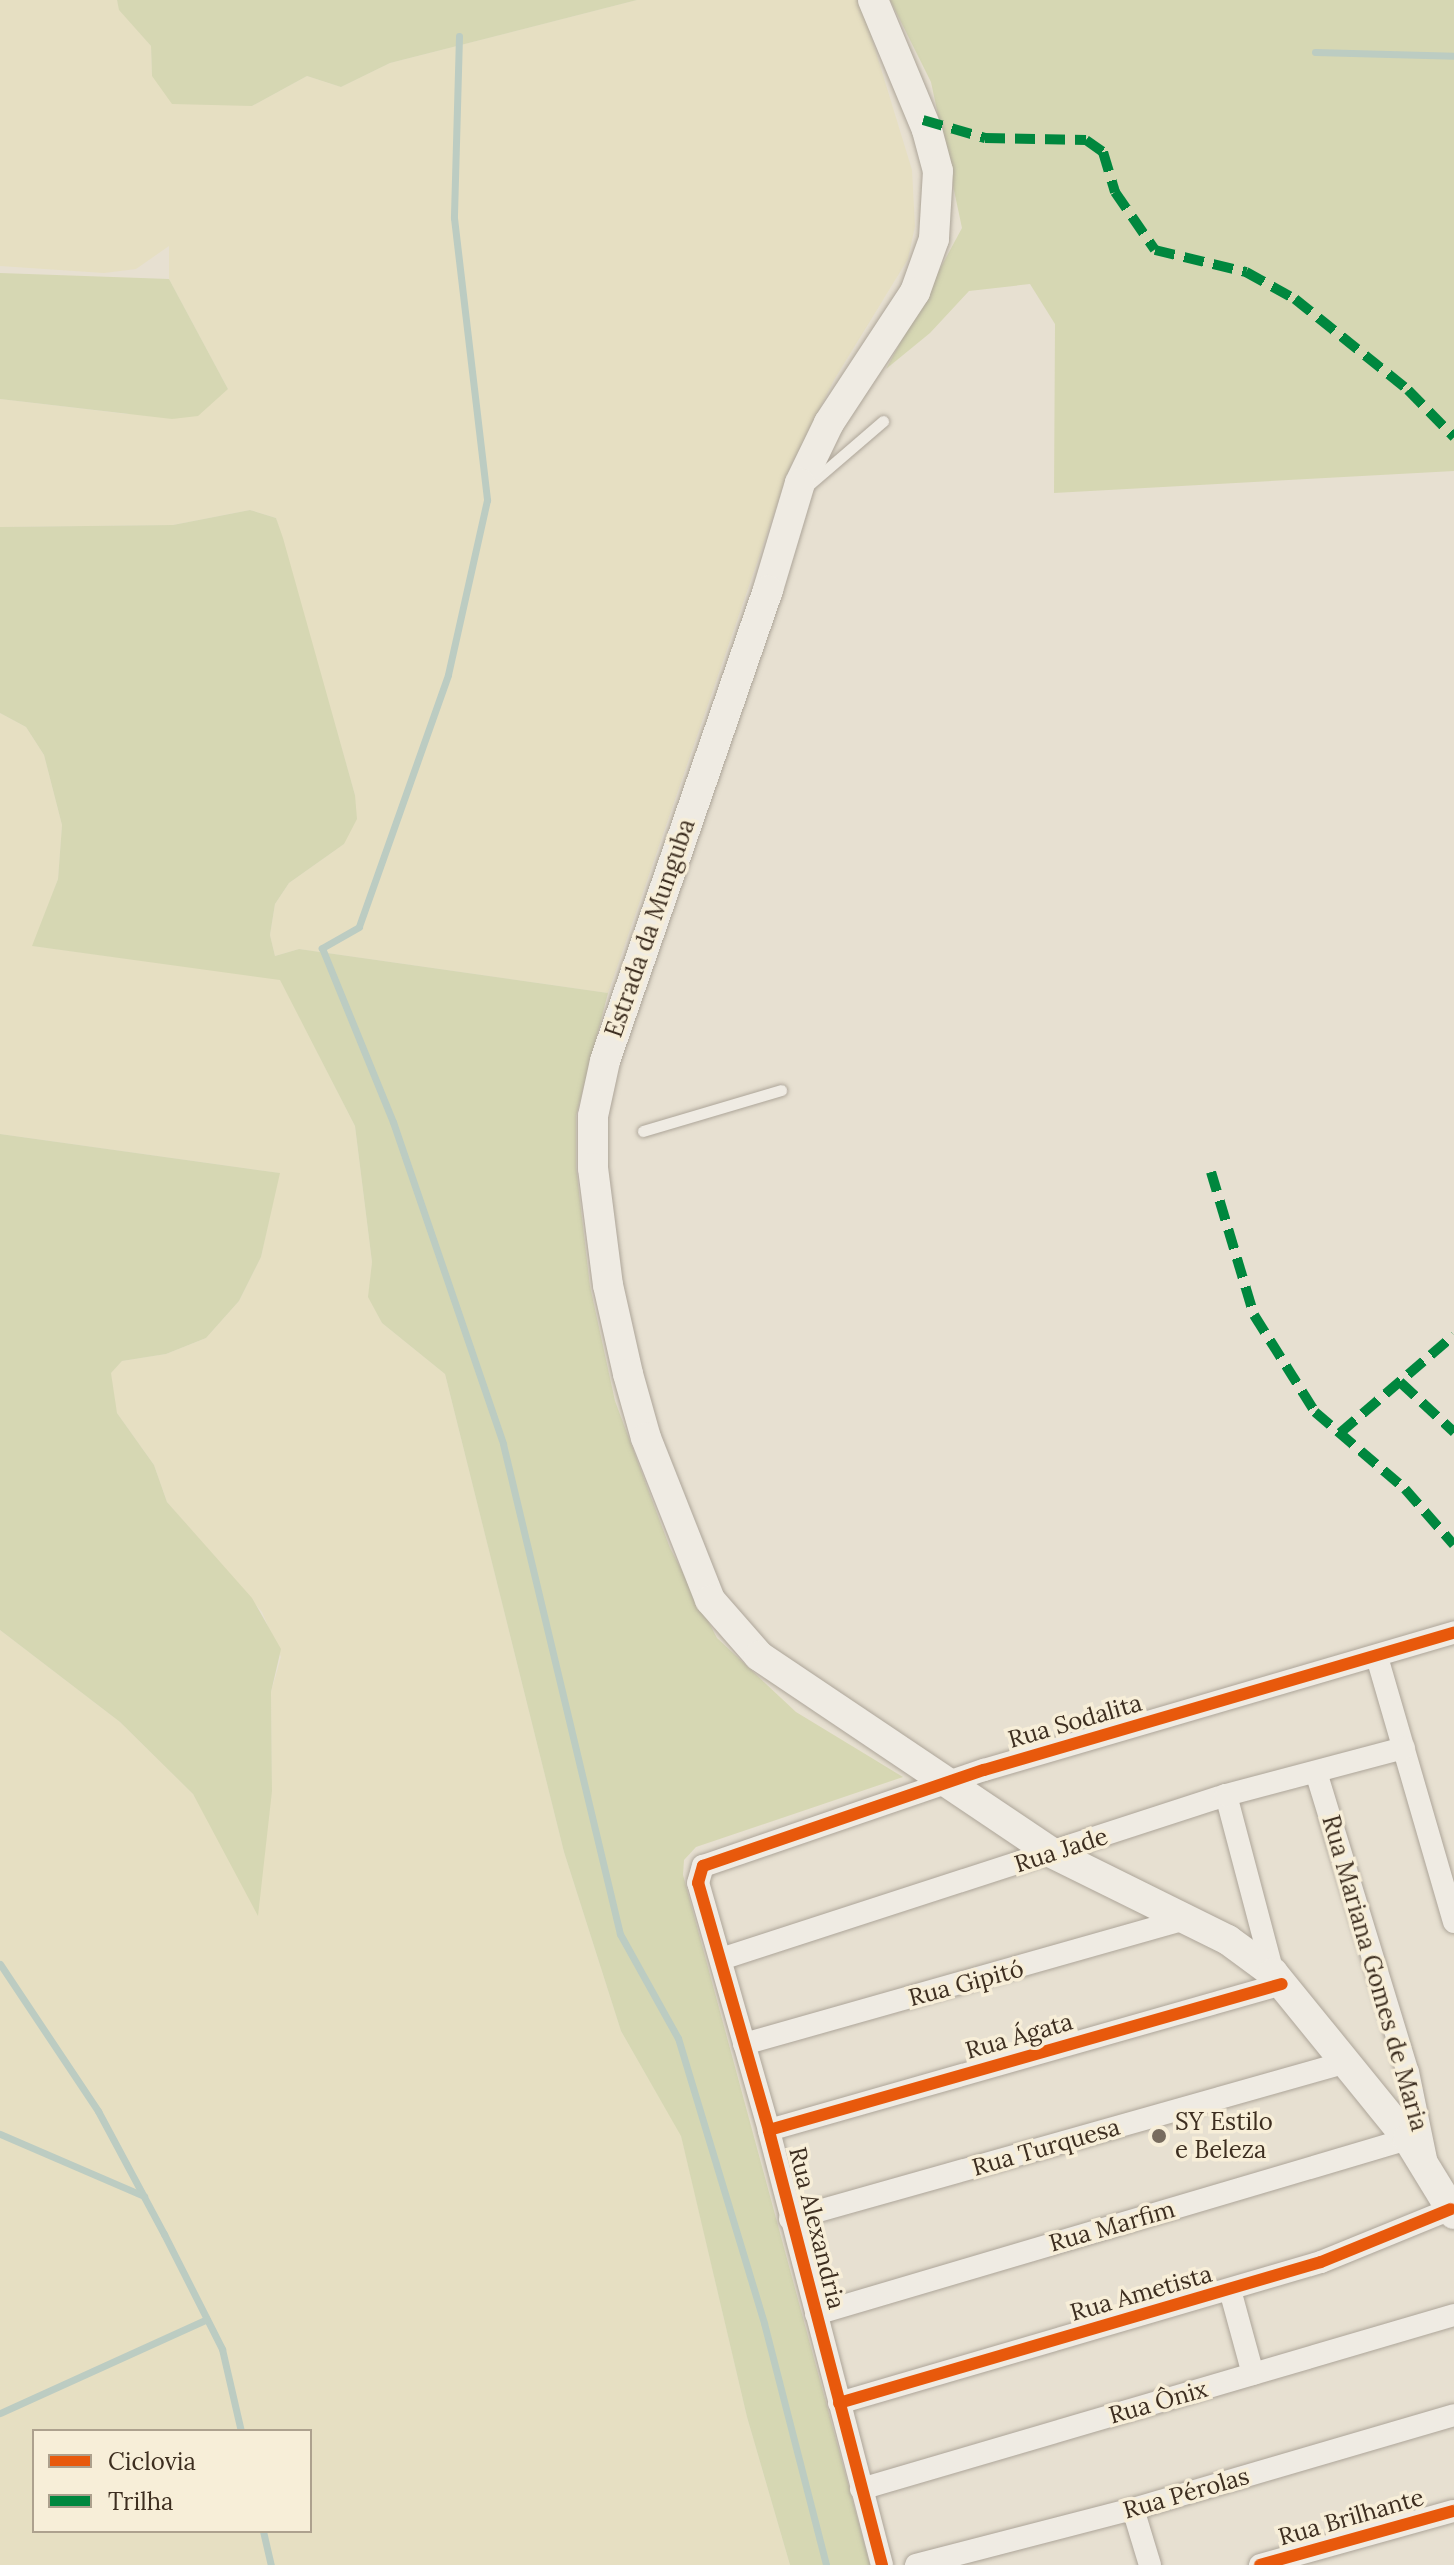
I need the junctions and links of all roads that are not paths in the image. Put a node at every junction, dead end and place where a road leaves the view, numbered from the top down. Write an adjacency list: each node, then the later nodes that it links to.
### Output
1 (873, 0): 3 (main road, Estrada da Munguba)
2 (883, 421): 3 (lane)
3 (795, 497): 10 (main road, Estrada da Munguba)
4 (781, 1090): 5 (lane)
5 (643, 1131)
6 (1454, 1633): 7 (street, Rua Sodalita)
7 (1377, 1657): 8 (street); 10 (street, Rua Sodalita)
8 (1404, 1748): 9 (street, Rua Jade); 15 (street)
9 (1316, 1772): 11 (street, Rua Jade); 22 (street, Rua Mariana Gomes de Maria)
10 (949, 1782): 12 (main road, Estrada da Munguba); 13 (street, Rua Sodalita)
11 (1226, 1795): 12 (street, Rua Jade); 17 (street)
12 (1052, 1853): 14 (main road, Estrada da Munguba); 16 (street, Rua Jade)
13 (710, 1860): 16 (street, Rua Alexandria)
14 (1187, 1919): 17 (main road, Estrada da Munguba); 18 (street, Rua Gipitó)
15 (1454, 1922)
16 (721, 1959): 18 (street, Rua Alexandria)
17 (1277, 1979): 19 (main road, Estrada da Munguba); 20 (street, Rua Ágata)
18 (744, 2044): 20 (street, Rua Alexandria)
19 (1347, 2062): 21 (main road, Estrada da Munguba); 24 (street, Rua Turquesa)
20 (769, 2130): 24 (street, Rua Alexandria)
21 (1408, 2139): 22 (main road, Estrada da Munguba); 26 (street, Rua Marfim)
22 (1430, 2175): 23 (main road, Estrada da Munguba)
23 (1452, 2212): 25 (street, Rua Ametista)
24 (790, 2219): 26 (street, Rua Alexandria)
25 (1230, 2290): 28 (street); 29 (street, Rua Ametista)
26 (816, 2314): 29 (street, Rua Alexandria)
27 (1454, 2315): 28 (street, Rua Ônix)
28 (1253, 2374): 31 (street, Rua Ônix)
29 (839, 2403): 31 (street, Rua Alexandria)
30 (1454, 2415): 32 (street, Rua Pérolas)
31 (861, 2489): 34 (street, Rua Alexandria)
32 (1133, 2509): 35 (street, Rua Pérolas); 36 (street)
33 (1454, 2511): 37 (street, Rua Brilhante)
34 (882, 2565)
35 (916, 2565)
36 (1150, 2565)
37 (1260, 2565)

